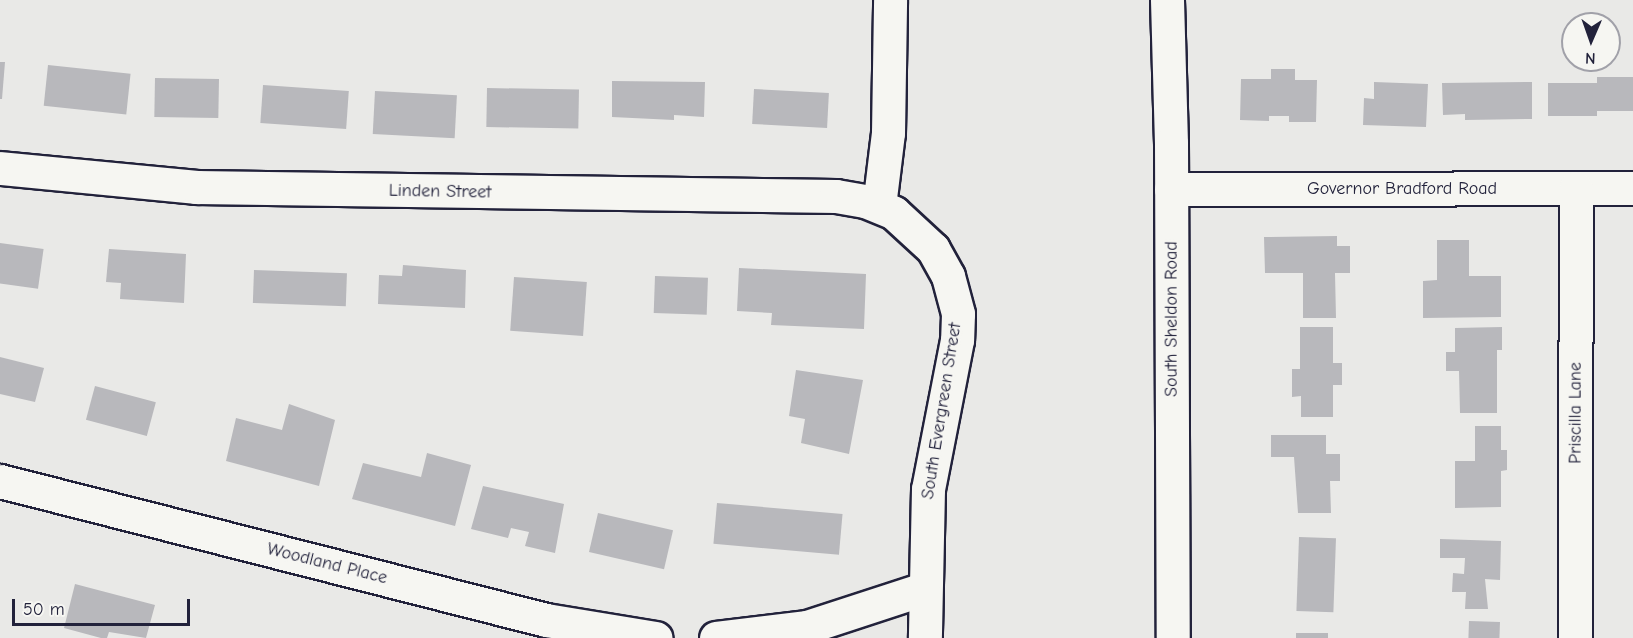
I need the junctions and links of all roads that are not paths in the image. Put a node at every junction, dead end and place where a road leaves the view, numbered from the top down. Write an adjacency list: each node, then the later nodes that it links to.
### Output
1 (890, 0): 7 (street)
2 (1167, 0): 6 (street, South Sheldon Road)
3 (0, 168): 7 (street, Linden Street)
4 (1576, 188): 5 (street, Governor Bradford Road); 6 (street, Governor Bradford Road); 14 (street, Priscilla Lane)
5 (1633, 188)
6 (1171, 189): 13 (street, South Sheldon Road)
7 (879, 206): 9 (street, South Evergreen Street)
8 (0, 481): 10 (street, Woodland Place)
9 (923, 589): 11 (street); 12 (street, South Evergreen Street)
10 (656, 638)
11 (716, 638)
12 (925, 638)
13 (1173, 638)
14 (1575, 638)

